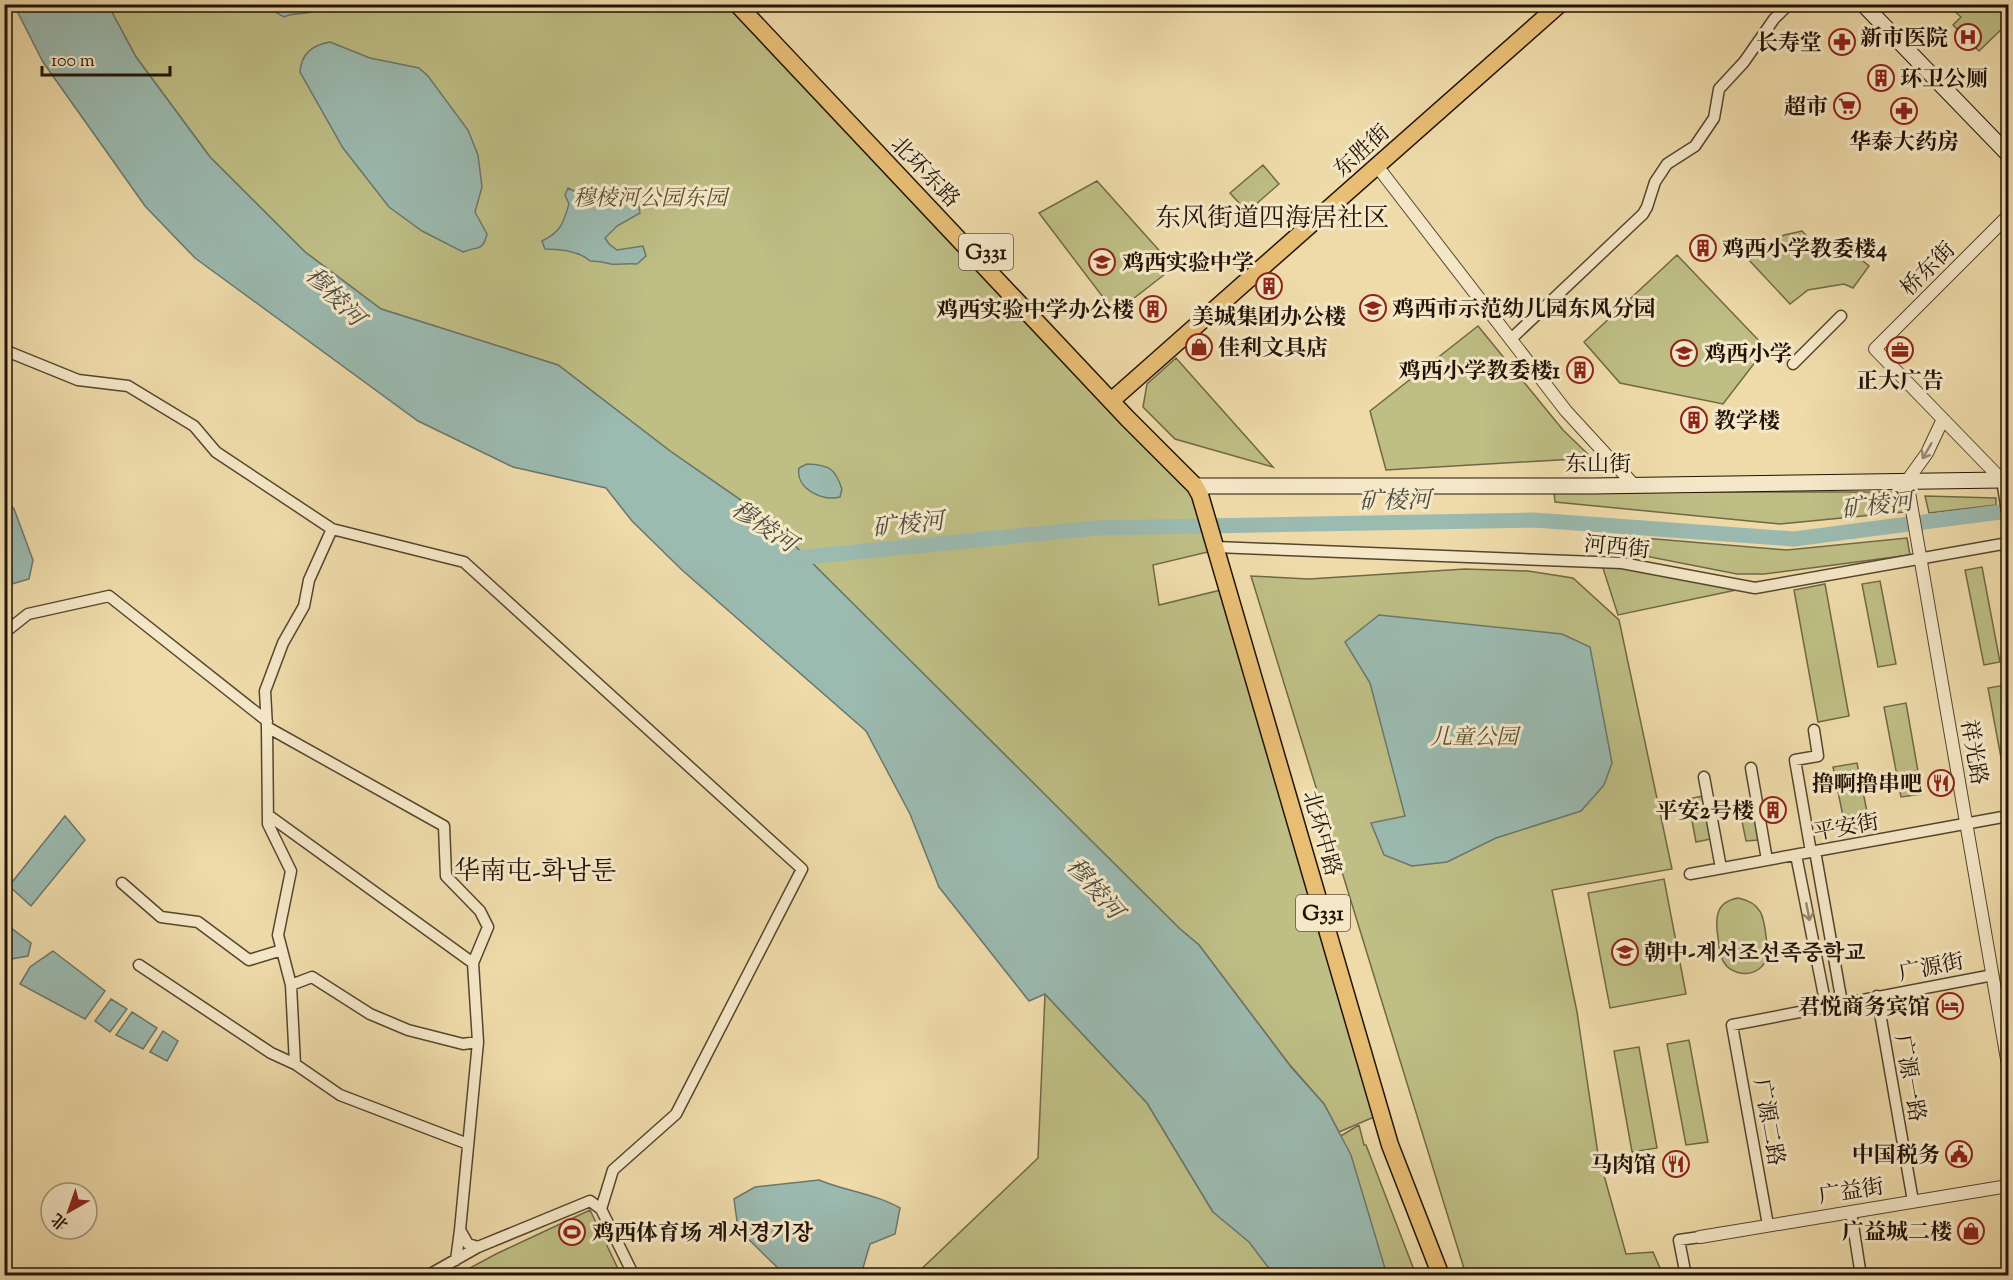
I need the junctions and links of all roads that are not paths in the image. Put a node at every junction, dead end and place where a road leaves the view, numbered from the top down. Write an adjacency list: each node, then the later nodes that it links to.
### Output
1 (737, 4): 13 (highway, 北环东路 / G331)
2 (753, 4): 13 (highway, 北环东路 / G331)
3 (1560, 4): 7 (highway, 东胜街)
4 (1789, 4): 10 (street)
5 (1863, 4): 6 (main road)
6 (2008, 154)
7 (1377, 166): 10 (street); 13 (highway, 东胜街)
8 (2008, 216): 14 (street, 桥东街)
9 (1841, 316): 12 (street)
10 (1511, 339): 17 (street)
11 (4, 350): 20 (street)
12 (1793, 364)
13 (1115, 397): 18 (highway, 北环东路 / G331)
14 (1943, 419): 15 (street, one-way to 15); 16 (street)
15 (1907, 481): 16 (main road, 东山街); 17 (main road, 东山街); 23 (street, 祥光路)
16 (2004, 481): 19 (street)
17 (1634, 485): 18 (main road, 东山街)
18 (1204, 495): 22 (highway, 北环中路 / G331)
19 (2008, 518)
20 (332, 529): 25 (street); 54 (street)
21 (2008, 543): 23 (street, 河西街)
22 (1220, 548): 23 (street, 河西街); 63 (highway, 北环中路 / G331); 64 (highway, 北环中路 / G331)
23 (1920, 560): 31 (street, 祥光路)
24 (4, 633): 25 (street)
25 (267, 724): 29 (street); 39 (street)
26 (1814, 730): 32 (street)
27 (1751, 768): 34 (street)
28 (1704, 777): 35 (street)
29 (268, 815): 38 (street); 39 (street)
30 (2008, 816): 31 (street, 平安街)
31 (1966, 824): 32 (street, 平安街); 41 (street, 祥光路)
32 (1813, 852): 33 (street, 平安街); 45 (street)
33 (1796, 855): 34 (street, 平安街); 46 (street, one-way to 46)
34 (1767, 860): 35 (street, 平安街)
35 (1720, 868): 36 (street, 平安街)
36 (1690, 874)
37 (123, 883): 38 (street)
38 (282, 950): 42 (street)
39 (473, 963): 48 (street)
40 (139, 964): 49 (street)
41 (1993, 975): 43 (street, 广源街); 44 (street, 祥光路)
42 (291, 985): 48 (street); 49 (street)
43 (1877, 996): 45 (street, 广源街); 53 (street, 广源一路)
44 (2003, 1002): 50 (street, 祥光路)
45 (1842, 1003): 46 (street, 广源街)
46 (1826, 1006): 47 (street, 广源街)
47 (1732, 1024): 56 (street, 广源二路)
48 (478, 1042): 51 (street)
49 (296, 1064): 51 (street)
50 (2008, 1065)
51 (468, 1144): 57 (street)
52 (2008, 1186): 53 (street, 广益街)
53 (1913, 1202): 55 (street, 广益街)
54 (601, 1209): 59 (street); 62 (street)
55 (1851, 1212): 56 (street, 广益街); 66 (street)
56 (1768, 1225): 58 (street, 广益街)
57 (460, 1230): 59 (street); 60 (street)
58 (1700, 1237): 65 (street)
59 (478, 1247): 60 (street)
60 (456, 1260): 61 (street)
61 (426, 1275)
62 (634, 1275)
63 (1441, 1275)
64 (1450, 1275)
65 (1686, 1275)
66 (1862, 1275)

